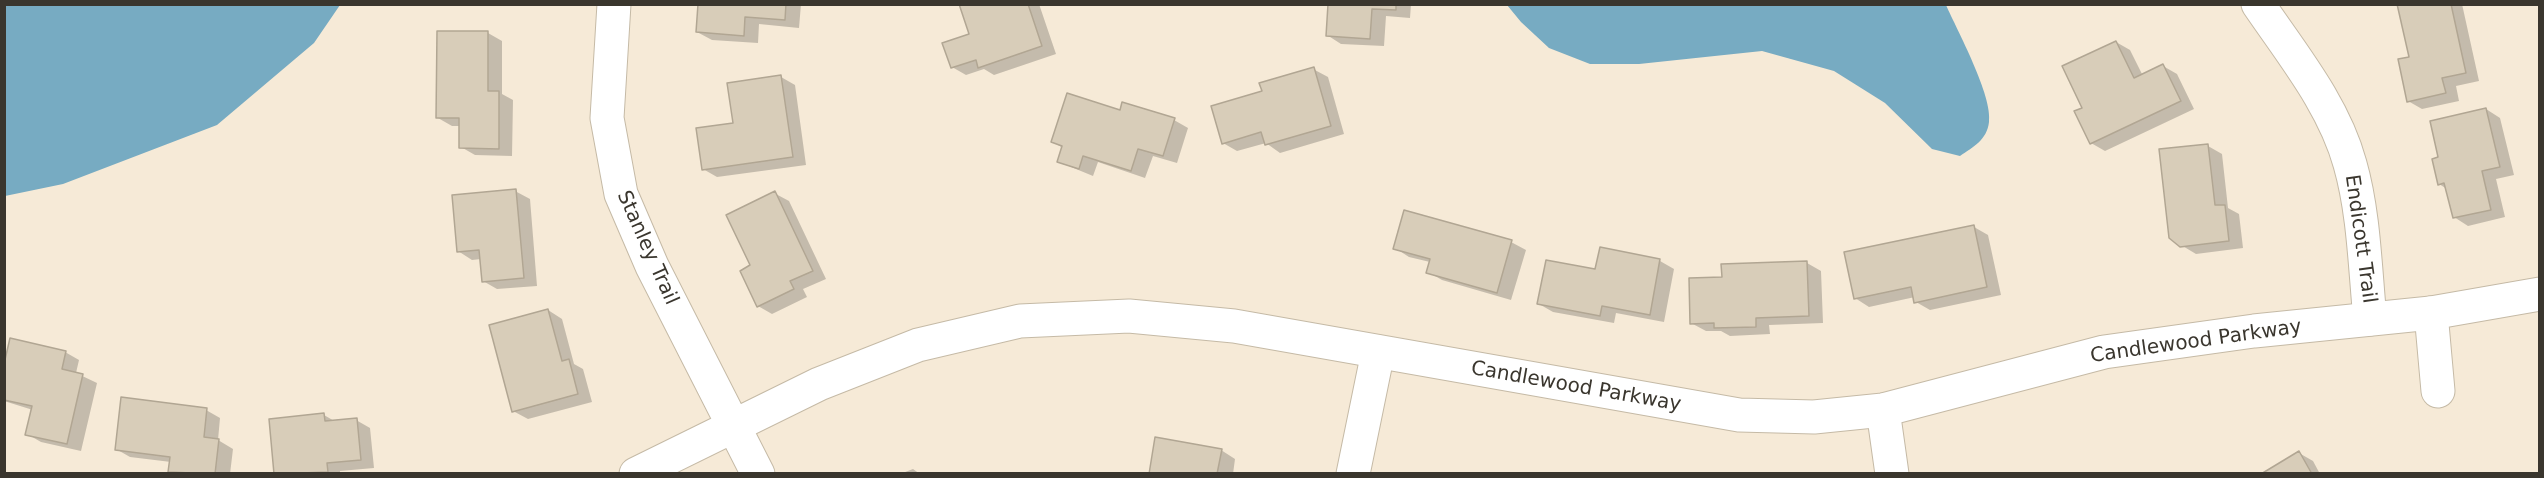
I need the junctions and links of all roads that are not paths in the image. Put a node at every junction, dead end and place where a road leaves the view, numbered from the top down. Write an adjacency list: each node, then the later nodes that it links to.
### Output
1 (614, 4): 9 (street, Stanley Trail)
2 (2259, 4): 5 (street, Endicott Trail)
3 (2540, 294): 4 (street, Candlewood Parkway)
4 (2431, 313): 5 (street, Candlewood Parkway); 7 (street)
5 (2370, 319): 8 (street, Candlewood Parkway)
6 (1378, 352): 8 (street, Candlewood Parkway); 9 (street, Candlewood Parkway); 12 (street)
7 (2438, 391)
8 (1883, 410): 13 (street)
9 (733, 427): 10 (street, Candlewood Parkway); 11 (street, Stanley Trail)
10 (636, 474)
11 (758, 474)
12 (1353, 474)
13 (1892, 474)

